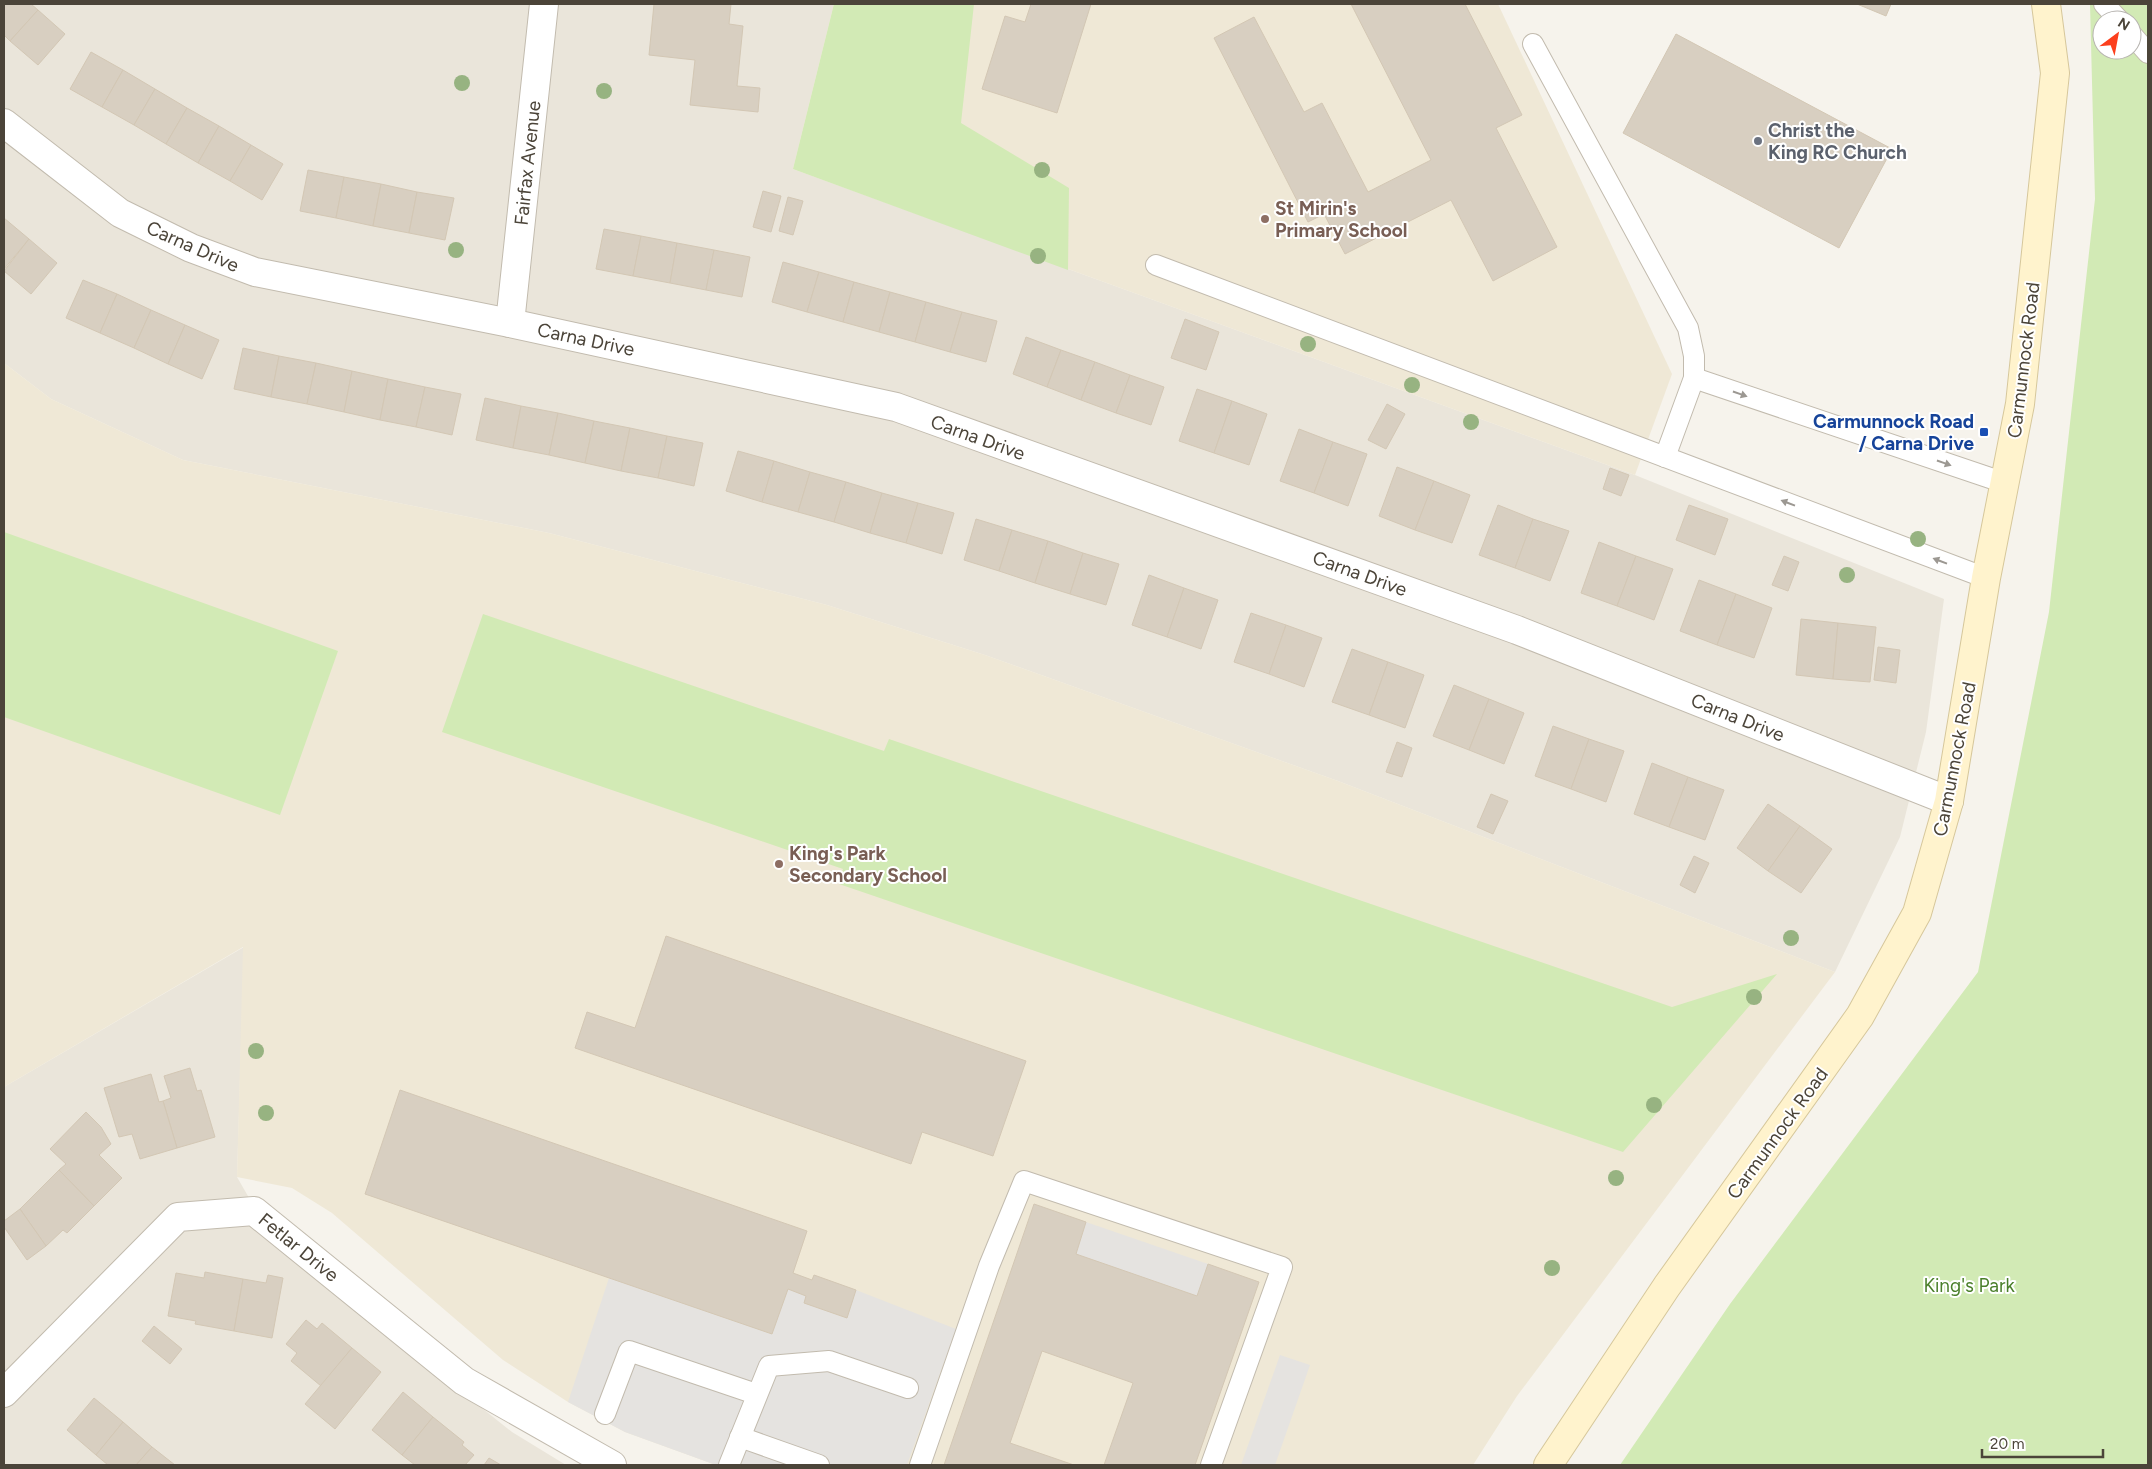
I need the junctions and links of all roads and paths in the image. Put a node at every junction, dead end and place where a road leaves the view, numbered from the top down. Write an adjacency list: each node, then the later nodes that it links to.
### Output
1 (544, 4): 6 (street, Fairfax Avenue)
2 (2046, 4): 9 (main road, Carmunnock Road)
3 (1534, 44): 7 (lane)
4 (4, 123): 6 (street, Carna Drive)
5 (1156, 265): 8 (lane)
6 (510, 323): 11 (street, Carna Drive)
7 (1694, 378): 8 (lane); 9 (lane, one-way to 9)
8 (1665, 457): 10 (lane, one-way to 8)
9 (2005, 483): 10 (main road, Carmunnock Road)
10 (1986, 578): 11 (main road, Carmunnock Road)
11 (1949, 801): 22 (main road, Carmunnock Road)
12 (908, 1388): 14 (lane)
13 (4, 1393): 17 (street, Fetlar Drive)
14 (756, 1394): 15 (lane); 16 (lane)
15 (605, 1414)
16 (740, 1436): 18 (lane); 19 (lane)
17 (612, 1465)
18 (729, 1465)
19 (819, 1465)
20 (920, 1465): 21 (lane)
21 (1212, 1465)
22 (1548, 1465)

